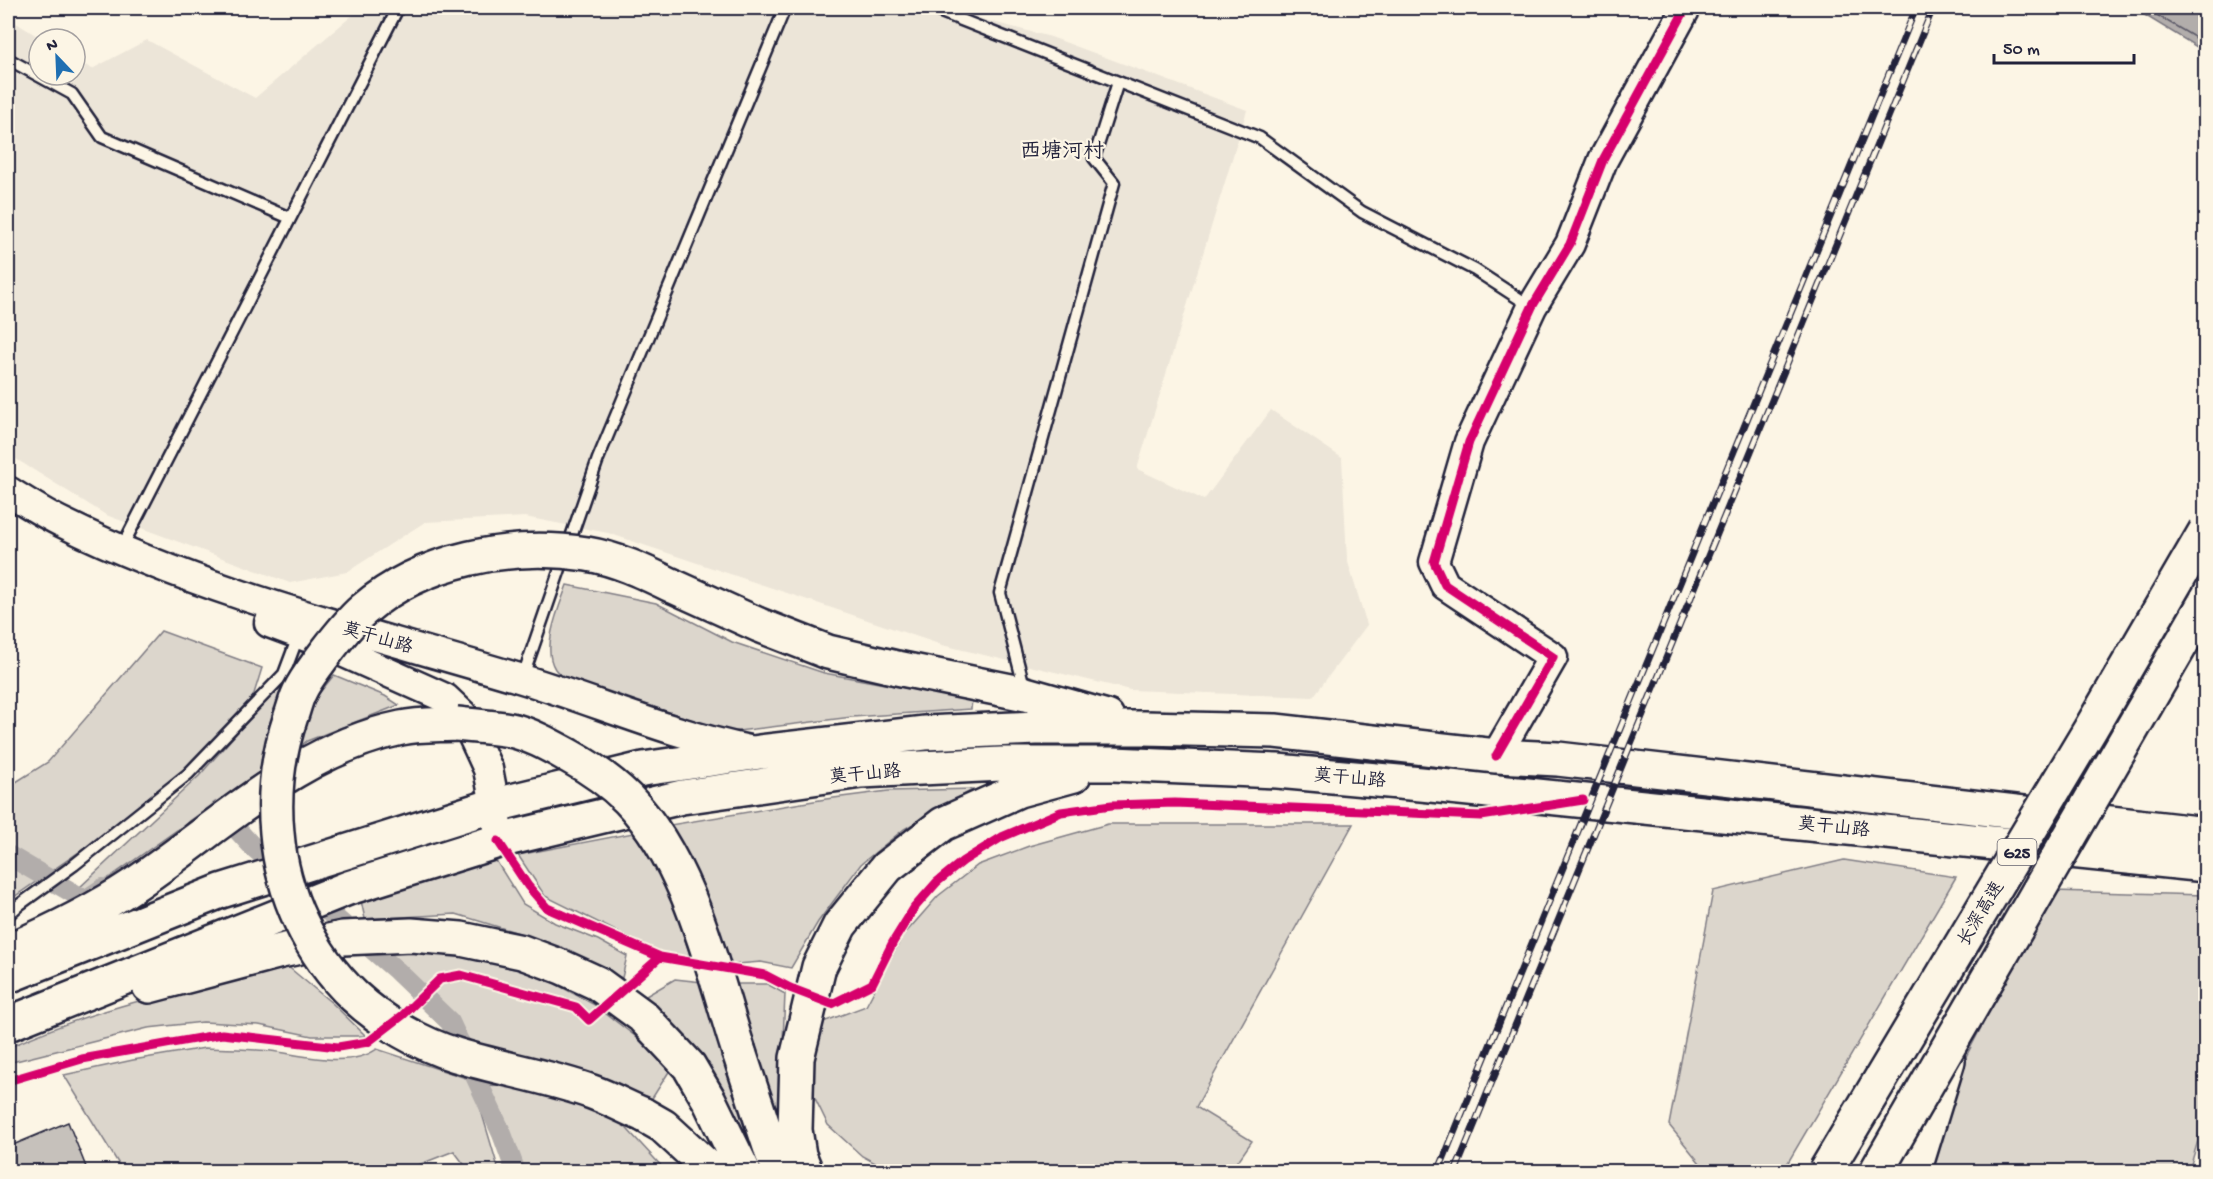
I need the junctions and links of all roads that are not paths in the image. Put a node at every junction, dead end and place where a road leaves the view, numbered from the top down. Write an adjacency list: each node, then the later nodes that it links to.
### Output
1 (398, 8): 7 (lane)
2 (785, 8): 15 (lane)
3 (931, 8): 6 (lane)
4 (1686, 8): 8 (main road)
5 (8, 59): 7 (lane)
6 (1118, 82): 8 (lane); 16 (lane)
7 (290, 218): 12 (lane)
8 (1532, 307): 19 (main road)
9 (8, 491): 12 (main road, 莫干山路)
10 (8, 509): 14 (main road, 莫干山路)
11 (2205, 530): 30 (highway, 长深高速 / G25, bridge)
12 (121, 550): 15 (main road, 莫干山路)
13 (2205, 601): 29 (highway, G25, bridge)
14 (299, 634): 21 (main road, 莫干山路); 25 (lane)
15 (522, 679): 18 (main road, 莫干山路)
16 (1026, 694): 17 (highway); 31 (highway, bridge)
17 (1143, 728): 18 (highway, 莫干山路); 19 (highway, 莫干山路)
18 (760, 752): 21 (highway, 莫干山路)
19 (1496, 756): 22 (highway, 莫干山路)
20 (1113, 764): 23 (highway, 莫干山路); 24 (highway, 莫干山路); 34 (highway)
21 (495, 805): 23 (main road, 莫干山路); 27 (highway, 莫干山路)
22 (2205, 834)
23 (498, 841): 28 (highway, 莫干山路)
24 (2205, 866)
25 (8, 915)
26 (8, 951): 33 (highway, bridge)
27 (8, 976)
28 (12, 1022): 32 (highway)
29 (1958, 1028): 35 (highway, G25, bridge); 36 (highway, bridge)
30 (1826, 1169)
31 (713, 1172)
32 (744, 1172)
33 (781, 1172)
34 (806, 1172)
35 (1876, 1172)
36 (1916, 1172)

